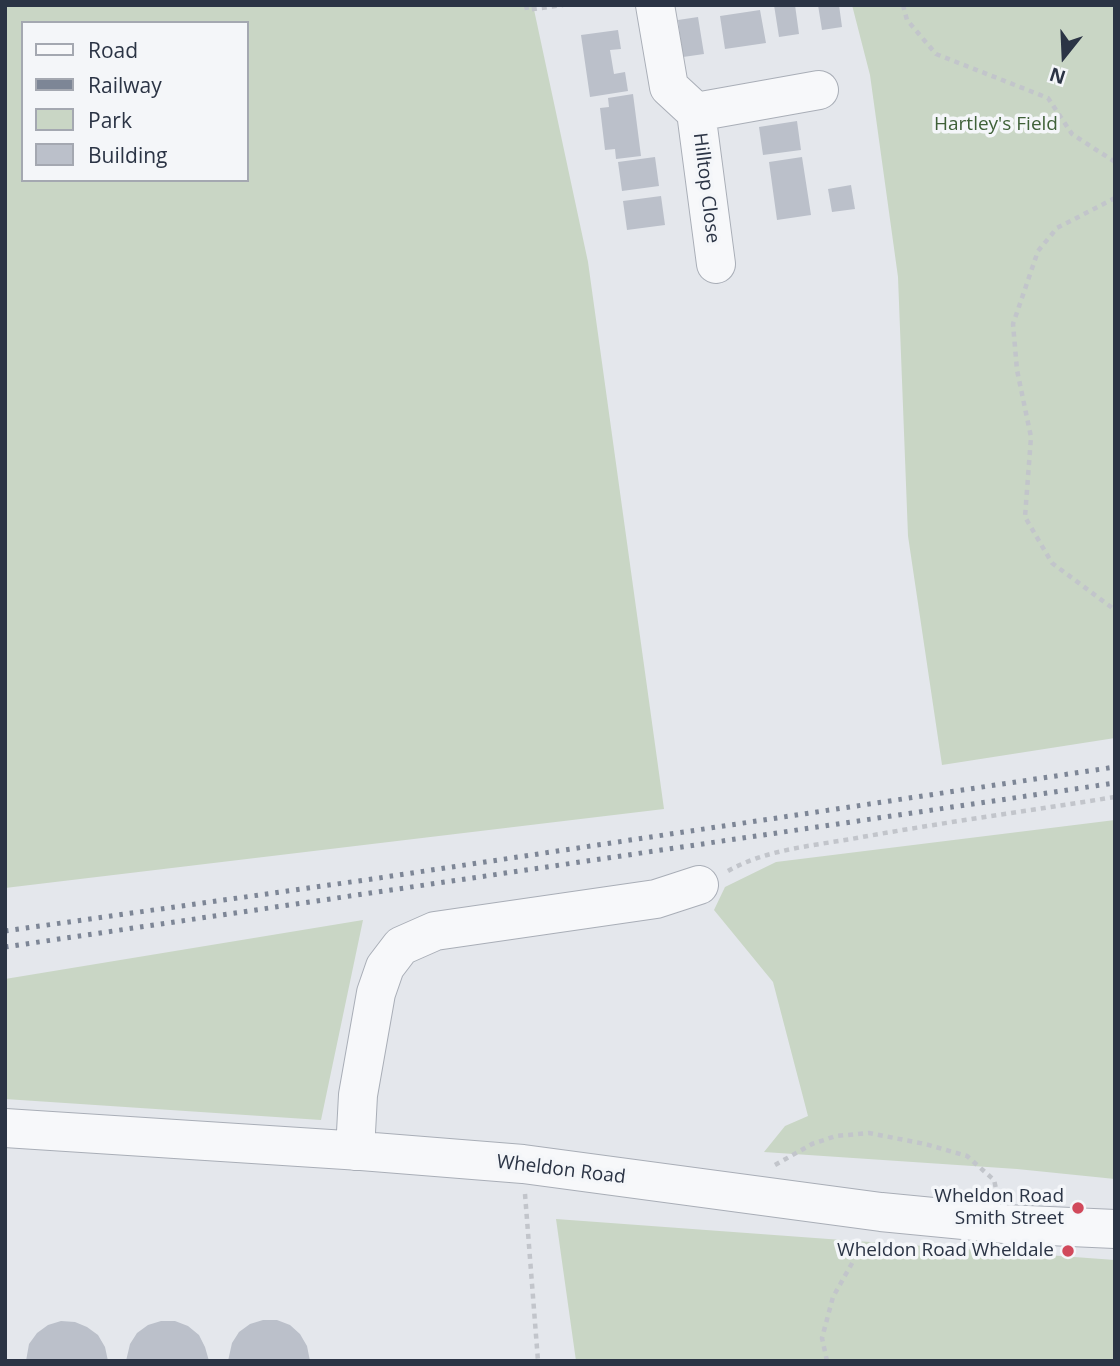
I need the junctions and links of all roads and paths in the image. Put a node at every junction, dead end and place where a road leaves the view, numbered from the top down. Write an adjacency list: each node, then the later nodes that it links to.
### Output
1 (526, 5): 2 (path)
2 (563, 5)
3 (655, 5): 6 (street, Hilltop Close)
4 (904, 5): 7 (path)
5 (820, 90): 6 (street, Hilltop Close)
6 (696, 112): 9 (street, Hilltop Close)
7 (1115, 162)
8 (1115, 198): 10 (path)
9 (716, 264)
10 (1115, 610)
11 (1115, 797): 12 (path)
12 (699, 885): 14 (street)
13 (5, 1128): 14 (street, Wheldon Road)
14 (355, 1151): 15 (street, Wheldon Road)
15 (523, 1164): 16 (street, Wheldon Road); 20 (path)
16 (736, 1193): 17 (street, Wheldon Road); 18 (path)
17 (881, 1212): 18 (street, Wheldon Road); 21 (path)
18 (1005, 1224): 19 (street, Wheldon Road)
19 (1115, 1229)
20 (538, 1361)
21 (827, 1361)

